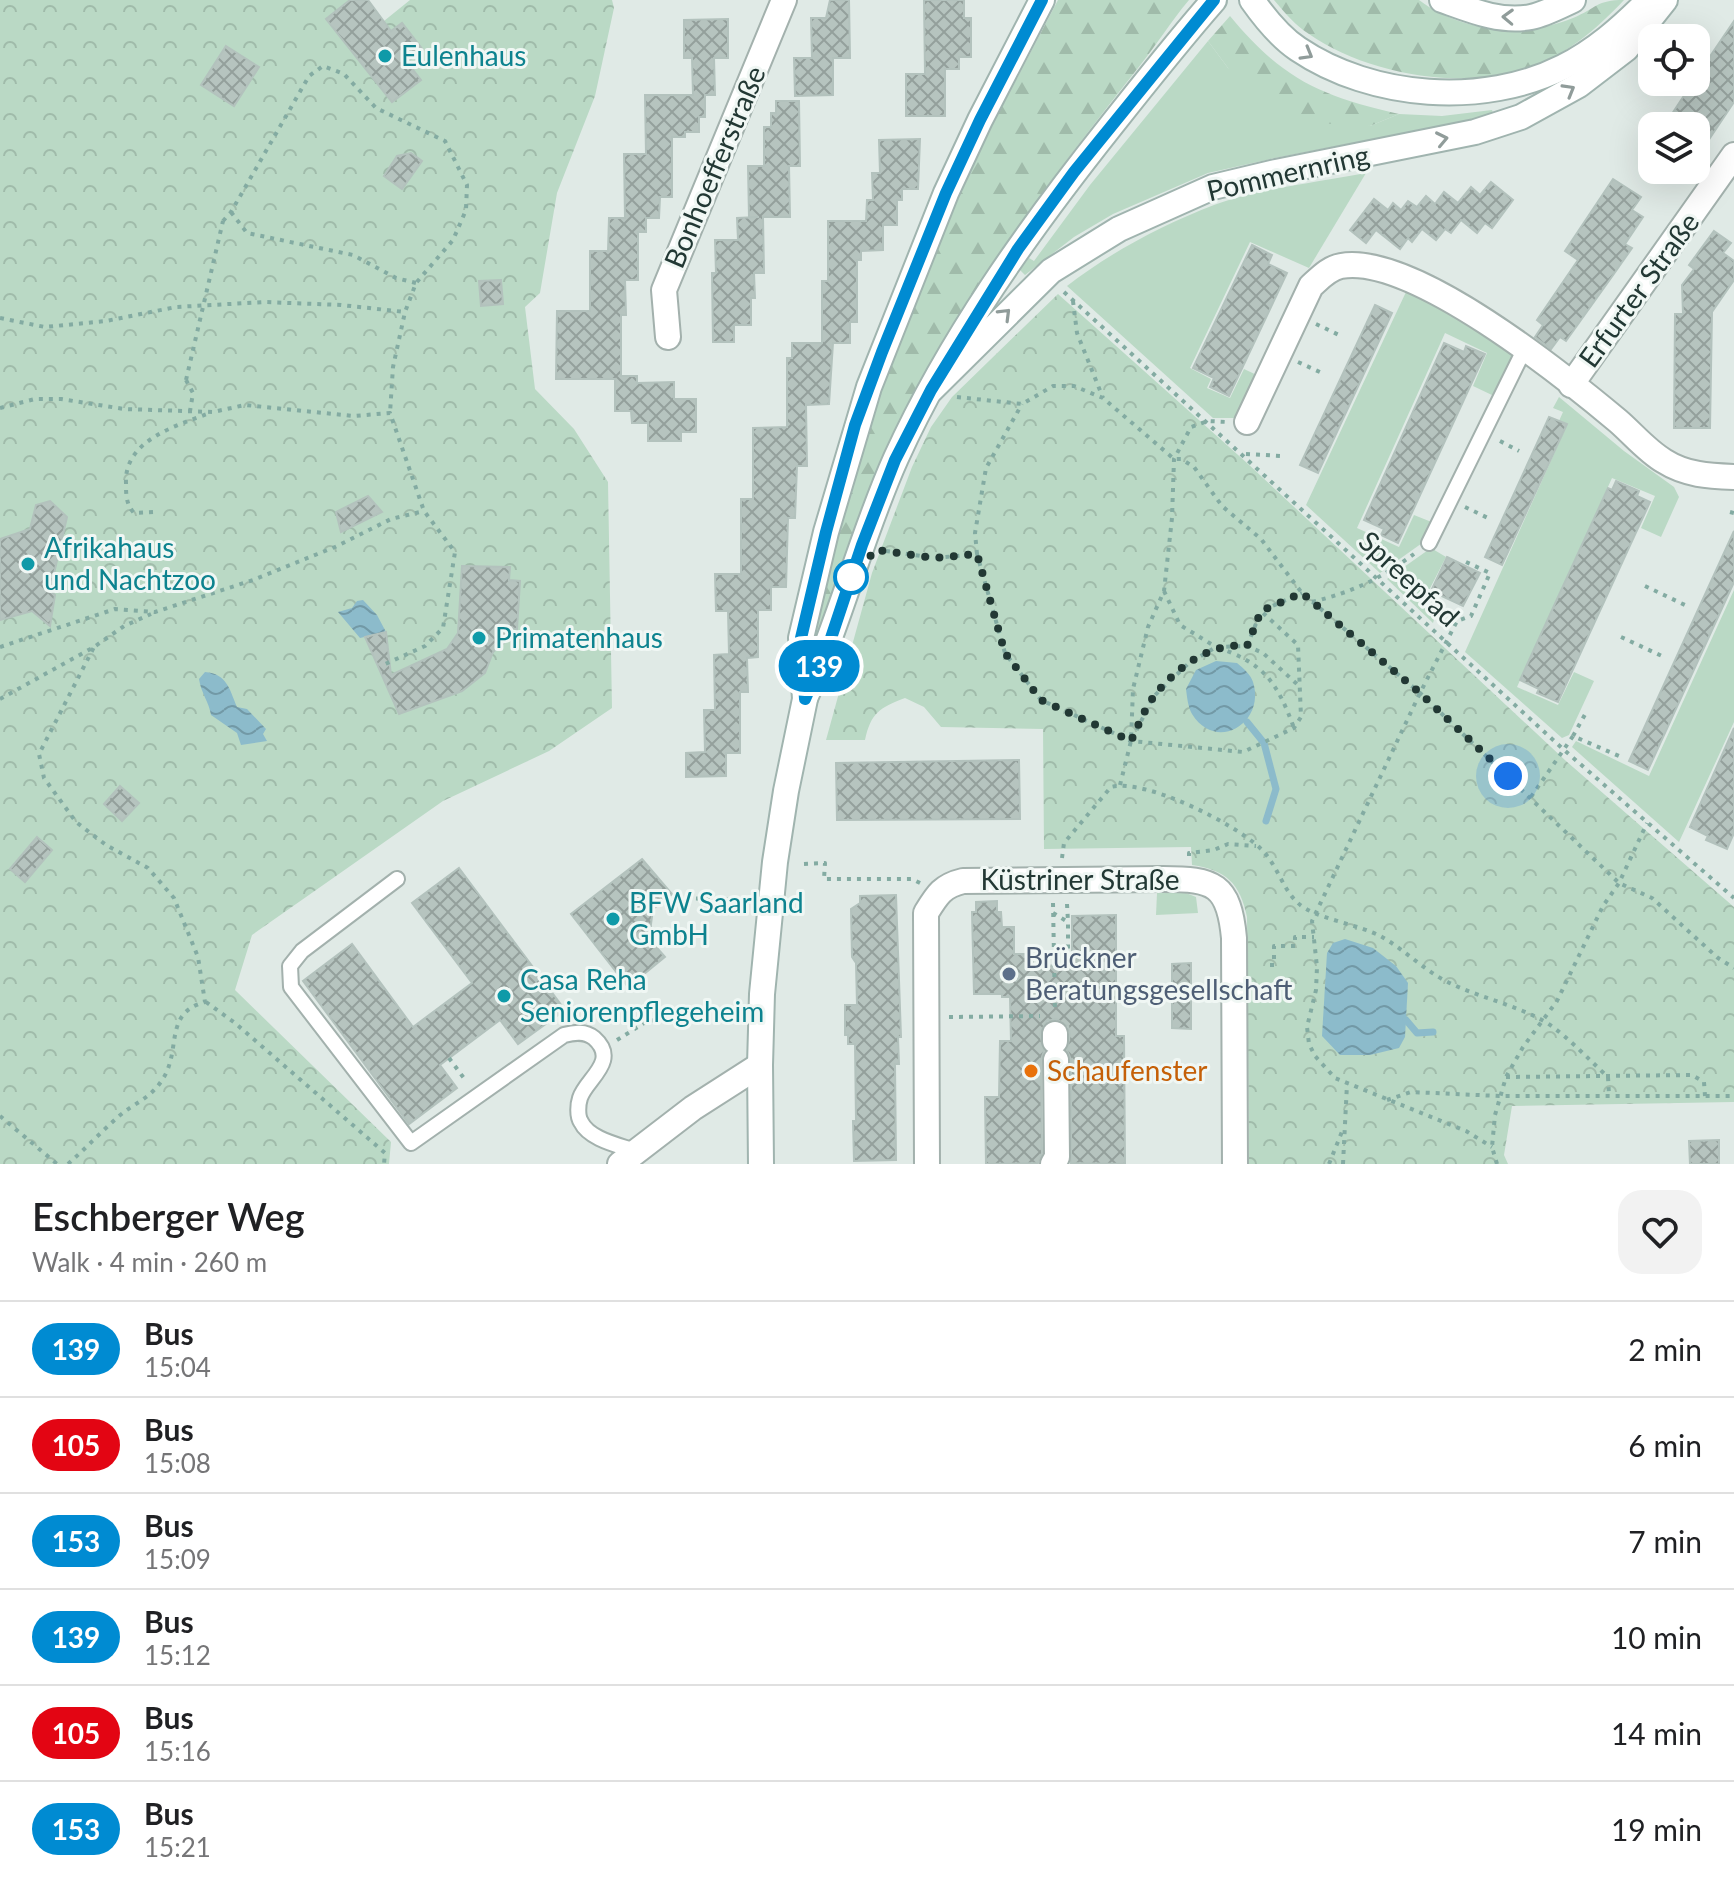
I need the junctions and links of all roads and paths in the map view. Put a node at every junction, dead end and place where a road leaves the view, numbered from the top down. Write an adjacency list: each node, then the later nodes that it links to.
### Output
1 (784, 0): 18 (street, Bonhoefferstraße)
2 (1042, 0): 65 (street)
3 (1252, 0): 6 (street, one-way to 6)
4 (1442, 0): 5 (street, one-way to 4)
5 (1573, 0)
6 (1649, 0)
7 (1665, 0): 23 (street, Pommernring, one-way to 7)
8 (1208, 7): 23 (street)
9 (1734, 155): 22 (street, Erfurter Straße)
10 (231, 212): 11 (path); 11 (path); 27 (path, bridge)
11 (416, 283): 14 (path)
12 (1059, 287): 13 (path, Spreepfad)
13 (1072, 299): 24 (path); 30 (path, Spreepfad)
14 (405, 312): 15 (path); 29 (path)
15 (0, 318)
16 (1316, 324): 17 (path)
17 (1339, 335)
18 (668, 337)
19 (1525, 348): 22 (street, Erfurter Straße); 31 (street, Erfurter Straße); 42 (lane)
20 (1298, 362): 21 (path)
21 (1322, 373)
22 (1571, 385): 37 (street, Erfurter Straße)
23 (939, 393): 25 (path); 65 (street)
24 (1103, 398): 25 (path); 36 (path)
25 (1022, 404): 44 (path)
26 (0, 408): 27 (path)
27 (190, 411): 28 (path)
28 (213, 412): 29 (path); 40 (path)
29 (390, 413): 39 (path)
30 (1208, 421): 34 (path, Spreepfad); 36 (path)
31 (1247, 422)
32 (1497, 440): 33 (path)
33 (1519, 451)
34 (1244, 454): 35 (path); 46 (path, Spreepfad)
35 (1282, 456)
36 (1174, 459): 48 (path); 49 (path)
37 (1734, 477)
38 (1465, 507): 41 (path)
39 (424, 511): 53 (path); 61 (path)
40 (153, 512)
41 (1488, 518)
42 (1429, 543): 46 (path)
43 (876, 550): 44 (path)
44 (977, 554): 69 (path)
45 (1466, 562): 55 (path)
46 (1380, 579): 50 (path); 55 (path, Spreepfad)
47 (1645, 586): 51 (path)
48 (1164, 591): 59 (path); 69 (path)
49 (1302, 593): 50 (path); 52 (path)
50 (1312, 602): 63 (path)
51 (1687, 606)
52 (1261, 611): 56 (path); 62 (path)
53 (155, 612): 57 (path); 58 (path)
54 (1621, 637): 60 (path)
55 (1448, 642): 63 (path); 70 (path, Spreepfad)
56 (1247, 646): 59 (path); 62 (path)
57 (0, 647)
58 (94, 647): 64 (path); 91 (path)
59 (1216, 647): 67 (path); 69 (path)
60 (1664, 657)
61 (383, 665)
62 (1298, 685): 67 (path)
63 (1420, 693): 73 (path); 86 (path)
64 (0, 699)
65 (805, 699): 99 (street)
66 (1587, 711): 68 (path)
67 (1294, 728): 69 (path)
68 (1573, 736): 70 (path); 71 (path)
69 (1131, 741): 72 (path)
70 (1563, 749): 73 (path); 74 (path, Spreepfad)
71 (1619, 756)
72 (1120, 785): 75 (path); 80 (path)
73 (1531, 797): 81 (path)
74 (1647, 823): 81 (path); 83 (path, Spreepfad)
75 (1258, 846): 76 (path); 86 (path)
76 (1192, 853)
77 (804, 864): 79 (path)
78 (397, 879): 104 (lane)
79 (912, 879)
80 (1057, 880): 85 (path); 93 (street, Küstriner Straße); 120 (street, Küstriner Straße)
81 (1619, 883): 90 (path); 94 (path)
82 (686, 898): 84 (path)
83 (1734, 898)
84 (736, 900)
85 (1053, 913): 88 (path); 97 (path)
86 (1316, 913): 87 (path); 94 (path)
87 (1314, 937): 89 (path); 102 (path)
88 (1068, 965)
89 (1270, 965)
90 (1734, 968)
91 (205, 1002): 115 (path); 116 (path)
92 (1033, 1016): 93 (path)
93 (927, 1018): 118 (street, Küstriner Straße)
94 (1542, 1019): 100 (path); 101 (path)
95 (657, 1021): 96 (path)
96 (622, 1036)
97 (1055, 1038): 119 (street)
98 (449, 1058): 104 (path)
99 (760, 1065): 113 (street); 117 (street)
100 (1506, 1077): 101 (path); 105 (path)
101 (1608, 1077): 103 (path); 106 (path)
102 (1347, 1084): 108 (path); 111 (path)
103 (1609, 1095): 105 (path); 106 (path)
104 (476, 1096): 113 (lane)
105 (1499, 1096): 108 (path); 112 (path)
106 (1705, 1096): 107 (path)
107 (1734, 1096)
108 (1387, 1100): 112 (path)
109 (2, 1118): 110 (path); 114 (path)
110 (0, 1126)
111 (1345, 1126): 121 (path); 122 (path)
112 (1492, 1147): 123 (path)
113 (628, 1158)
114 (57, 1164)
115 (68, 1164)
116 (384, 1164)
117 (761, 1164)
118 (927, 1164)
119 (1053, 1164)
120 (1235, 1164)
121 (1329, 1164)
122 (1343, 1164)
123 (1497, 1164)

